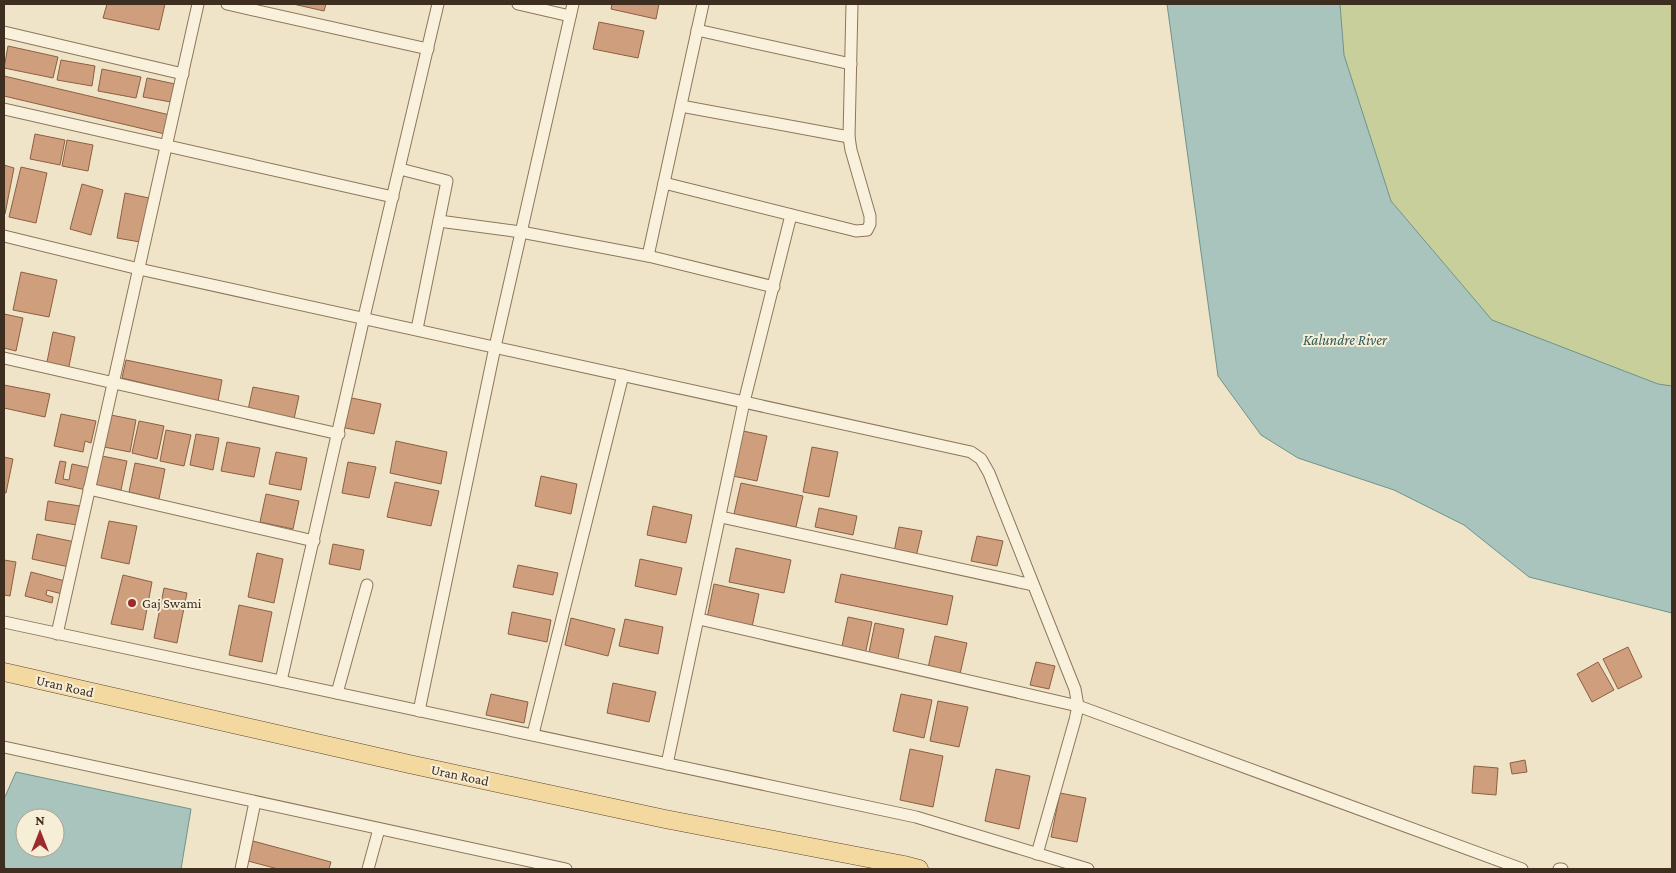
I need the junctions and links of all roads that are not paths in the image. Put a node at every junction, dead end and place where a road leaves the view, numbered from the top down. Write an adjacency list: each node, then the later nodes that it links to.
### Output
1 (198, 4): 13 (street)
2 (227, 4): 11 (street)
3 (438, 4): 11 (street)
4 (518, 4): 8 (street)
5 (573, 4): 8 (street)
6 (703, 4): 9 (street)
7 (852, 4): 12 (street)
8 (570, 16): 23 (street)
9 (697, 30): 12 (street); 14 (street)
10 (4, 32): 13 (street)
11 (428, 49): 18 (street)
12 (850, 64): 16 (street)
13 (183, 74): 17 (street)
14 (681, 106): 16 (street); 19 (street)
15 (4, 109): 17 (street)
16 (850, 137): 21 (street)
17 (166, 146): 20 (street); 26 (street)
18 (400, 169): 20 (street); 22 (street)
19 (664, 183): 21 (street); 25 (street)
20 (393, 197): 28 (street)
21 (792, 215): 27 (street)
22 (438, 221): 23 (street); 29 (street)
23 (521, 232): 25 (street); 30 (street)
24 (4, 236): 26 (street)
25 (648, 256): 27 (street)
26 (139, 269): 28 (street); 33 (street)
27 (774, 287): 34 (street)
28 (364, 318): 29 (street); 35 (street)
29 (417, 329): 30 (street)
30 (495, 348): 32 (street); 48 (street)
31 (4, 358): 33 (street)
32 (623, 375): 34 (street); 49 (street)
33 (113, 382): 35 (street); 36 (street)
34 (744, 402): 37 (street); 40 (street)
35 (339, 434): 38 (street)
36 (89, 489): 38 (street); 43 (street)
37 (721, 517): 40 (street); 41 (street)
38 (314, 542): 45 (street)
39 (367, 585): 46 (street)
40 (1033, 585): 47 (street)
41 (699, 619): 47 (street); 51 (street)
42 (4, 622): 43 (street)
43 (57, 634): 45 (street)
44 (4, 672): 60 (main road, Uran Road)
45 (281, 682): 46 (street)
46 (337, 693): 48 (street)
47 (1078, 706): 54 (street); 62 (street)
48 (419, 711): 49 (street)
49 (533, 734): 51 (street)
50 (4, 747): 52 (street)
51 (668, 764): 54 (street)
52 (255, 802): 53 (street); 56 (street)
53 (379, 829): 55 (street); 57 (street)
54 (1037, 854): 61 (street)
55 (510, 857): 58 (street); 59 (street)
56 (241, 869)
57 (368, 869)
58 (507, 869)
59 (566, 869)
60 (919, 869)
61 (1088, 869)
62 (1522, 869)

